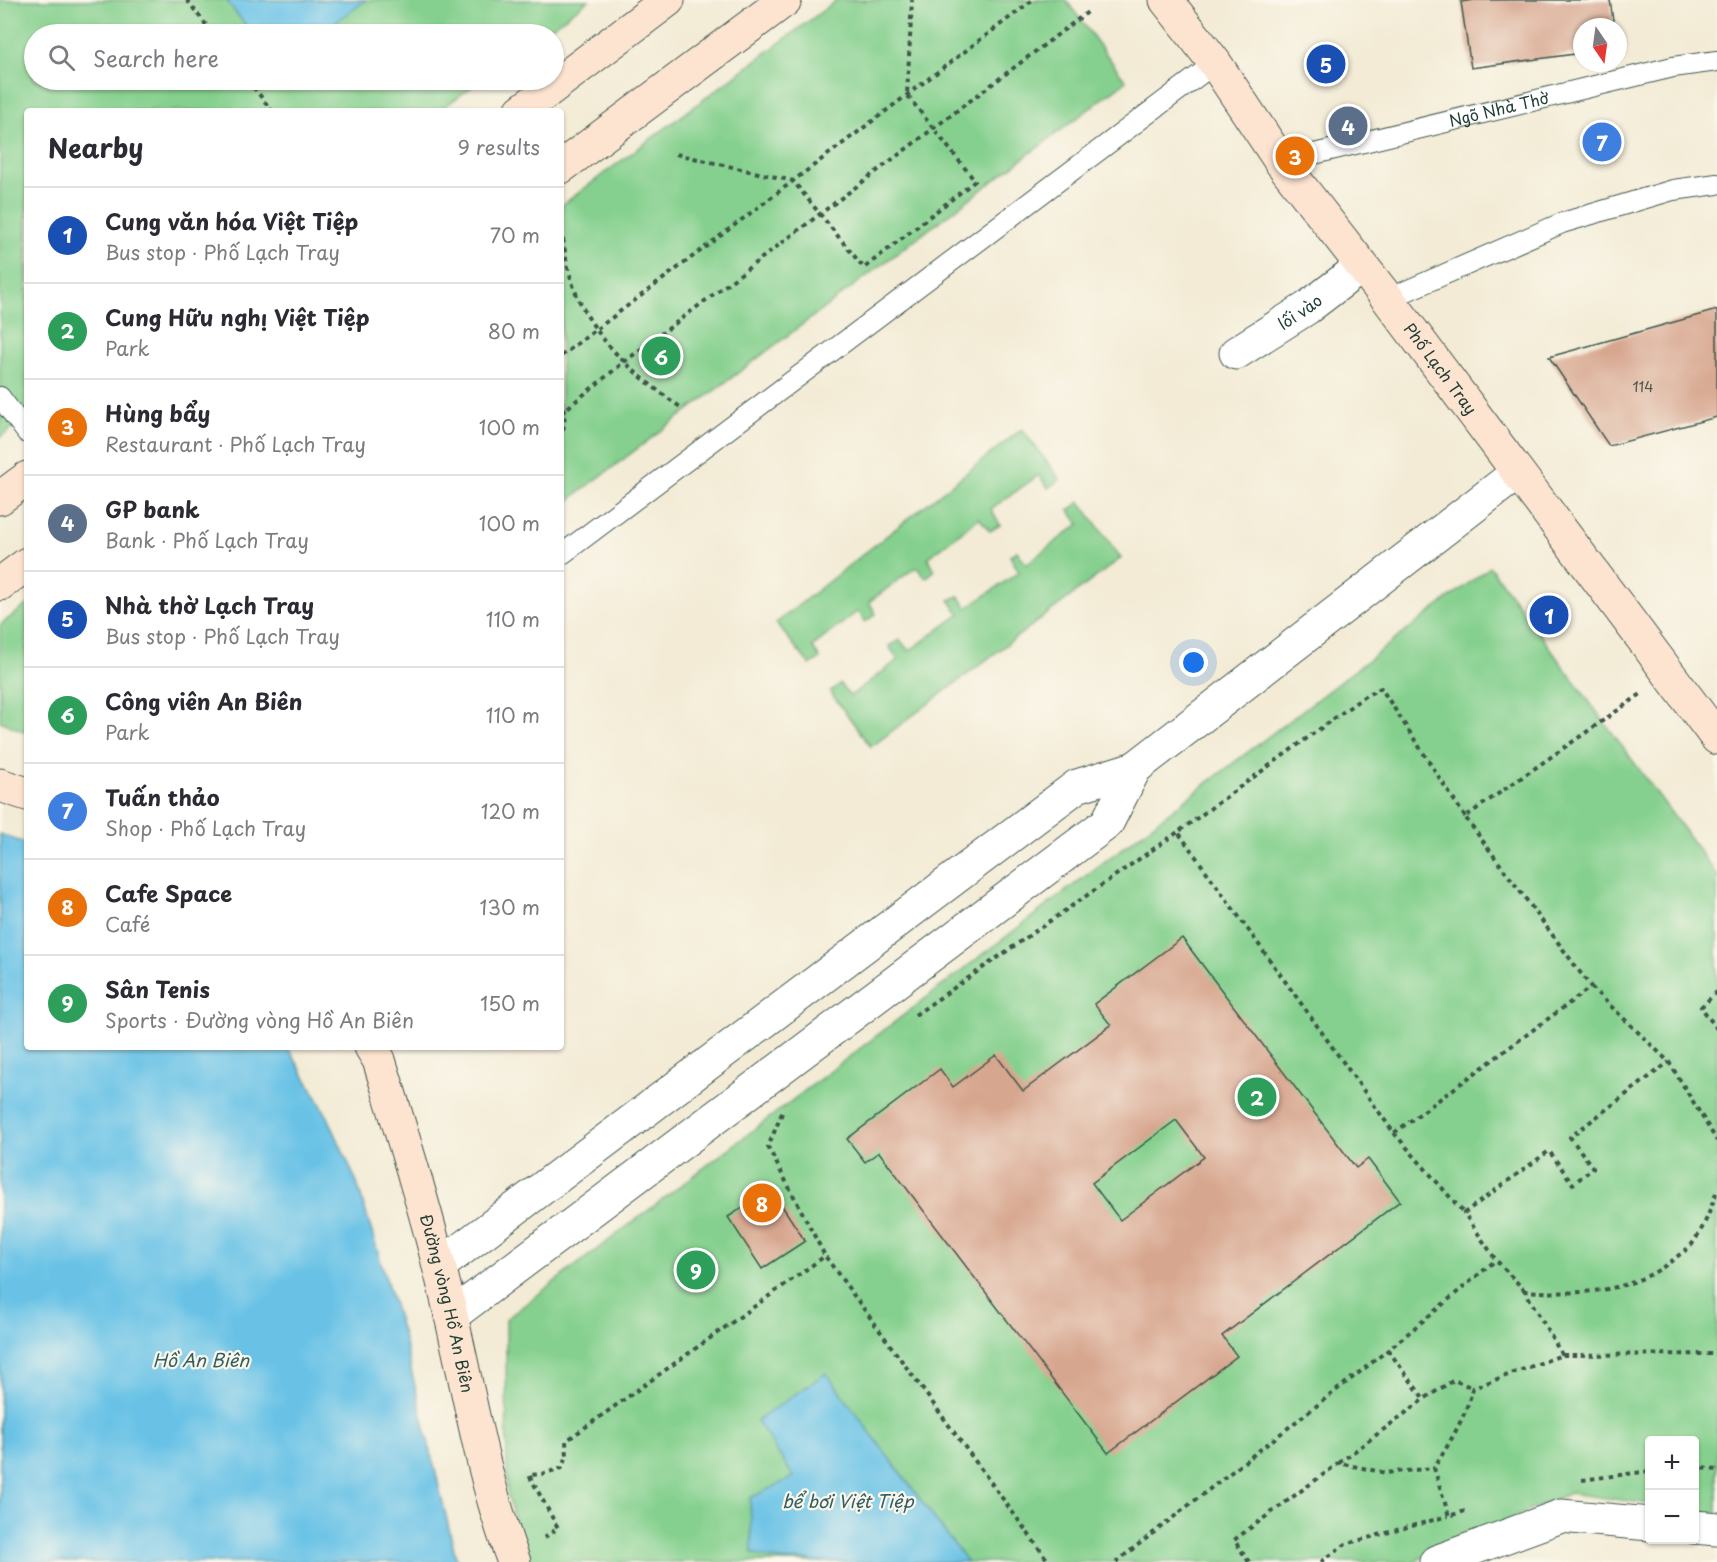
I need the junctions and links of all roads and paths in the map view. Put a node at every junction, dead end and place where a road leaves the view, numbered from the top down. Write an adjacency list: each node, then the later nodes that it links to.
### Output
1 (187, 0): 8 (path)
2 (785, 0): 20 (main road)
3 (912, 0): 14 (path)
4 (1033, 0): 14 (path)
5 (1166, 0): 10 (main road, Phố Lạch Tray)
6 (651, 5): 11 (main road)
7 (1089, 11): 17 (path)
8 (205, 24)
9 (1717, 61): 19 (lane, Ngõ Nhà Thờ)
10 (1215, 63): 19 (main road, Phố Lạch Tray); 38 (lane)
11 (564, 76)
12 (256, 90): 15 (path)
13 (547, 90): 16 (main road)
14 (907, 95): 17 (path); 21 (path)
15 (270, 108)
16 (525, 108)
17 (934, 129): 23 (path); 23 (path)
18 (676, 154): 21 (path)
19 (1281, 162): 25 (main road, Phố Lạch Tray)
20 (564, 164)
21 (793, 182): 23 (path); 27 (path)
22 (1717, 184): 26 (lane)
23 (820, 214): 30 (path)
24 (564, 244): 27 (path)
25 (1362, 266): 26 (main road, Phố Lạch Tray); 28 (street, lối vào)
26 (1388, 299): 35 (main road, Phố Lạch Tray)
27 (596, 331): 29 (path); 30 (path)
28 (1236, 353)
29 (564, 354)
30 (624, 362): 32 (path); 33 (path)
31 (0, 397): 34 (lane)
32 (683, 409)
33 (564, 411)
34 (24, 429)
35 (1517, 473): 41 (main road, Phố Lạch Tray); 43 (street)
36 (24, 480): 37 (main road)
37 (0, 498)
38 (564, 553)
39 (24, 566): 40 (main road)
40 (0, 584)
41 (1668, 674): 42 (main road, Phố Lạch Tray); 46 (path)
42 (1717, 738)
43 (1135, 768): 48 (street); 49 (street)
44 (0, 785): 45 (main road)
45 (24, 793)
46 (1465, 817): 47 (path); 50 (path)
47 (1178, 832): 52 (path); 59 (path)
48 (875, 938): 49 (street); 55 (street)
49 (902, 976): 57 (street)
50 (1591, 987): 56 (path); 59 (path)
51 (1717, 992): 53 (path)
52 (912, 1017)
53 (1717, 1029)
54 (373, 1050): 65 (main road, Đường vòng Hồ An Biên)
55 (722, 1053): 57 (street); 65 (street)
56 (1669, 1062): 60 (path); 62 (path)
57 (751, 1090): 67 (street)
58 (785, 1105): 63 (path)
59 (1394, 1133): 62 (path)
60 (1717, 1141)
61 (1717, 1190): 66 (path)
62 (1464, 1213): 64 (path)
63 (825, 1256): 84 (path); 85 (path)
64 (1496, 1260): 66 (path); 68 (path)
65 (440, 1266): 67 (main road, Đường vòng Hồ An Biên)
66 (1525, 1291): 70 (path)
67 (451, 1316): 84 (main road, Đường vòng Hồ An Biên)
68 (1388, 1350): 72 (path); 86 (path)
69 (1717, 1354): 70 (path)
70 (1562, 1355): 71 (path)
71 (1473, 1388): 72 (path); 74 (path)
72 (1424, 1400): 73 (path)
73 (1339, 1463): 74 (path); 87 (path)
74 (1434, 1468): 80 (path)
75 (1699, 1468): 76 (path)
76 (1717, 1470)
77 (1645, 1472): 78 (path)
78 (1578, 1481)
79 (1470, 1510): 80 (path)
80 (1449, 1516): 88 (path)
81 (1645, 1524): 89 (street)
82 (1699, 1527): 83 (street)
83 (1717, 1529)
84 (528, 1554)
85 (1049, 1562)
86 (1116, 1562)
87 (1249, 1562)
88 (1321, 1562)
89 (1436, 1562)

